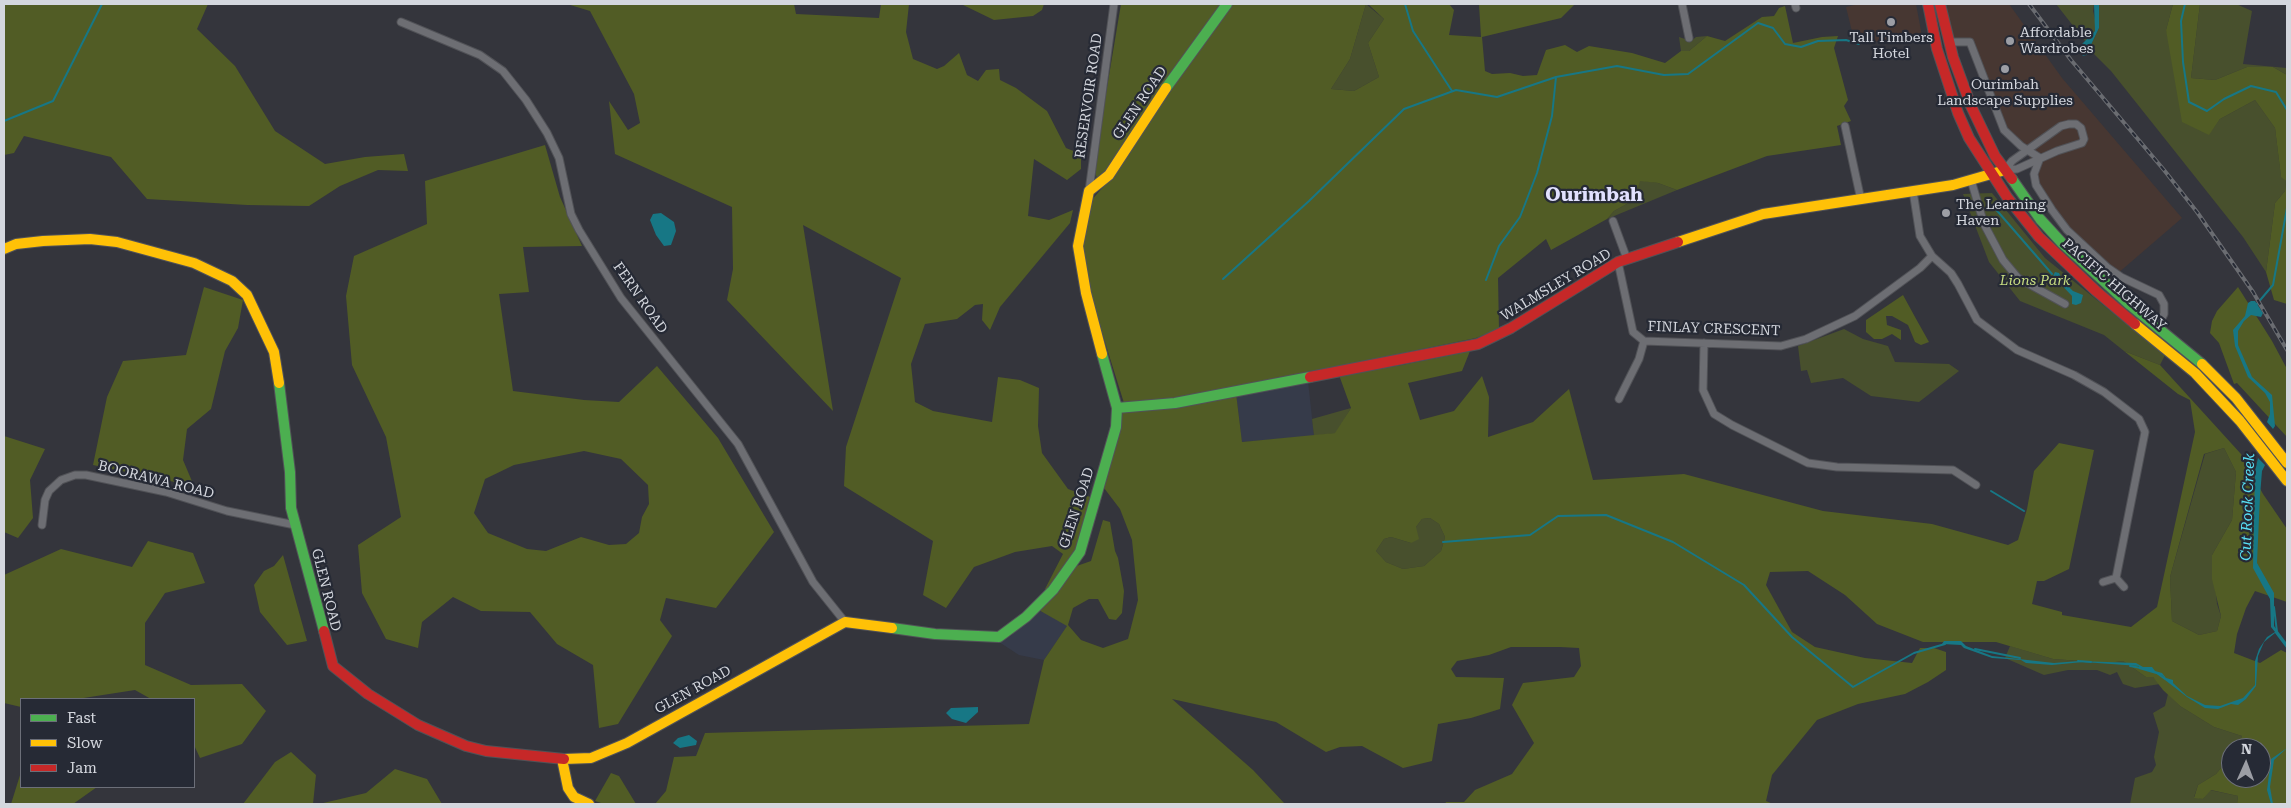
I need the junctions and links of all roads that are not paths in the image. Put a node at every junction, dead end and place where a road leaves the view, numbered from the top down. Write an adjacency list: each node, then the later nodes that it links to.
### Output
1 (1114, 4): 15 (street, RESERVOIR ROAD)
2 (1227, 4): 15 (street, GLEN ROAD)
3 (1682, 4): 7 (street)
4 (1928, 4): 13 (street, PACIFIC HIGHWAY)
5 (1940, 4): 8 (street, PACIFIC HIGHWAY)
6 (401, 22): 36 (street, FERN ROAD)
7 (1689, 38)
8 (1950, 42): 10 (street); 12 (street, PACIFIC HIGHWAY)
9 (1845, 126): 17 (street)
10 (2027, 150): 11 (street); 11 (street); 12 (street)
11 (2040, 158): 12 (street); 23 (street)
12 (2005, 170): 13 (street, WALMSLEY ROAD); 23 (street, PACIFIC HIGHWAY)
13 (1992, 174): 14 (street, WALMSLEY ROAD); 28 (street, PACIFIC HIGHWAY)
14 (1971, 180): 16 (street, WALMSLEY ROAD); 22 (street)
15 (1089, 191): 27 (street, GLEN ROAD)
16 (1913, 191): 17 (street, WALMSLEY ROAD); 20 (street)
17 (1861, 200): 21 (street, WALMSLEY ROAD)
18 (1612, 220): 21 (street, FINLAY CRESCENT)
19 (4, 249): 32 (street, GLEN ROAD)
20 (1932, 256): 25 (street, FINLAY CRESCENT); 33 (street)
21 (1622, 261): 24 (street, FINLAY CRESCENT); 27 (street, WALMSLEY ROAD)
22 (2066, 304)
23 (2157, 327): 28 (street, PACIFIC HIGHWAY)
24 (1644, 341): 25 (street, FINLAY CRESCENT); 26 (street)
25 (1704, 343): 30 (street)
26 (1619, 399)
27 (1117, 408): 36 (street, GLEN ROAD)
28 (2285, 465): 29 (street, PACIFIC HIGHWAY)
29 (2287, 481)
30 (1976, 484)
31 (42, 525): 32 (street, BOORAWA ROAD)
32 (295, 525): 37 (street, GLEN ROAD)
33 (2116, 578): 34 (street); 35 (street)
34 (2104, 582)
35 (2124, 587)
36 (845, 622): 37 (street, GLEN ROAD)
37 (562, 759): 38 (street)
38 (589, 804)

